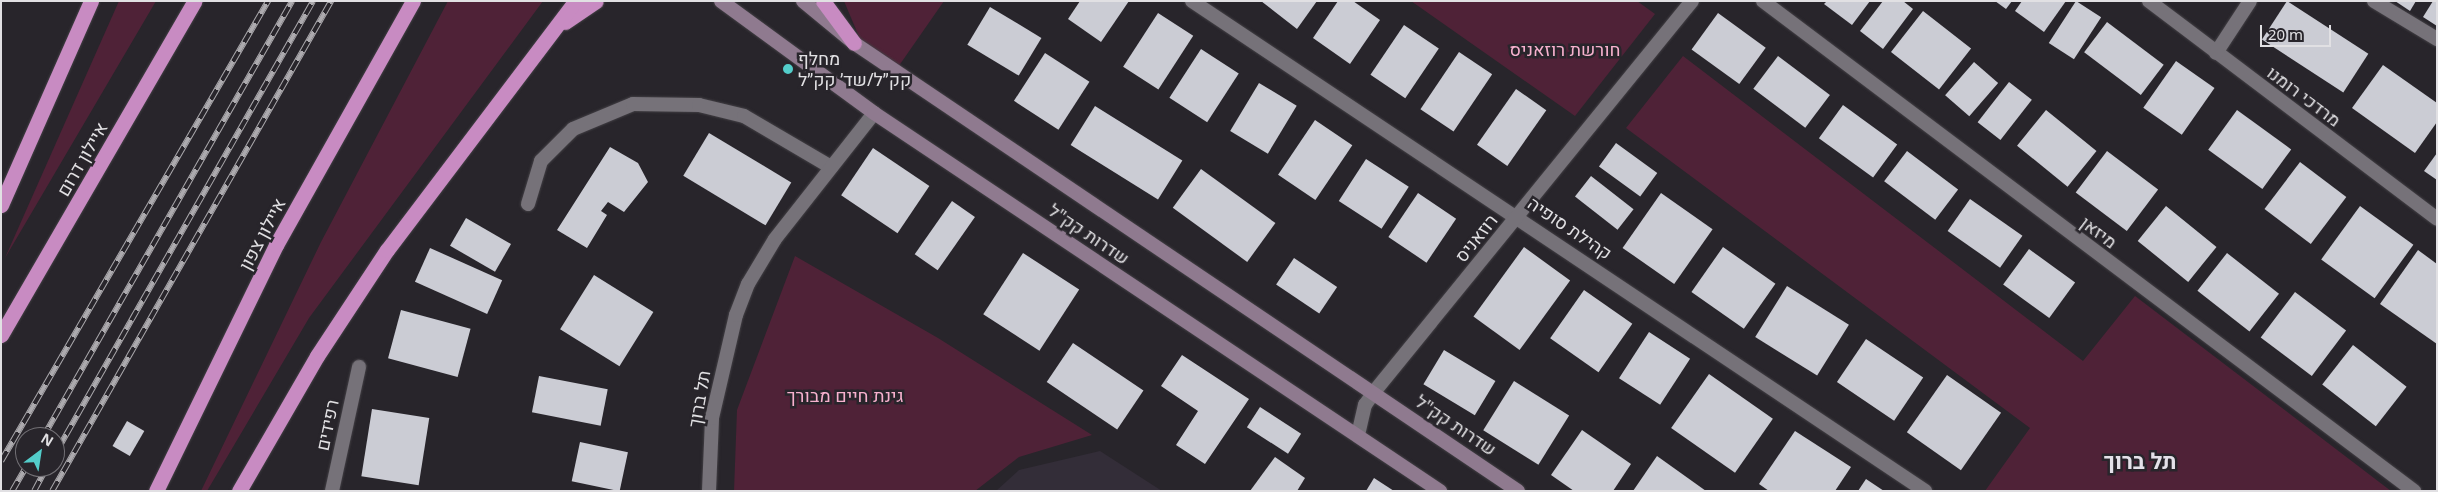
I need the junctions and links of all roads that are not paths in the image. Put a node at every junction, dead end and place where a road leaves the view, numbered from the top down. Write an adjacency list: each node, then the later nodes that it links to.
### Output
1 (92, 1): 22 (highway)
2 (195, 1): 25 (highway, איילון דרום)
3 (413, 1): 29 (highway, איילון צפון)
4 (575, 1): 15 (highway)
5 (596, 1): 15 (highway)
6 (721, 1): 19 (main road, שדרות קק"ל)
7 (803, 1): 17 (main road, שדרות קק"ל)
8 (823, 1): 17 (highway)
9 (1192, 1): 23 (street, קהילת סופיה)
10 (1692, 1): 23 (street, רוזאניס)
11 (1763, 1): 36 (street, מיזאן)
12 (2149, 1): 18 (street, מרדכי רומנו)
13 (2250, 1): 18 (street)
14 (2374, 1): 16 (street)
15 (551, 31): 30 (highway)
16 (2437, 40)
17 (854, 43): 27 (main road, שדרות קק"ל)
18 (2216, 53): 24 (street, מרדכי רומנו)
19 (874, 113): 20 (street, תל ברוך); 28 (main road, שדרות קק"ל)
20 (831, 167): 21 (street); 32 (street, תל ברוך)
21 (528, 204)
22 (1, 205)
23 (1519, 216): 27 (street, רוזאניס); 35 (street, קהילת סופיה)
24 (2437, 219)
25 (1, 335)
26 (359, 367): 31 (street, רפידים)
27 (1374, 392): 28 (street, רוזאניס); 34 (main road, שדרות קק"ל)
28 (1358, 435): 33 (main road, שדרות קק"ל)
29 (156, 491)
30 (239, 491)
31 (332, 491)
32 (709, 491)
33 (1440, 491)
34 (1518, 491)
35 (1925, 491)
36 (2414, 491)

